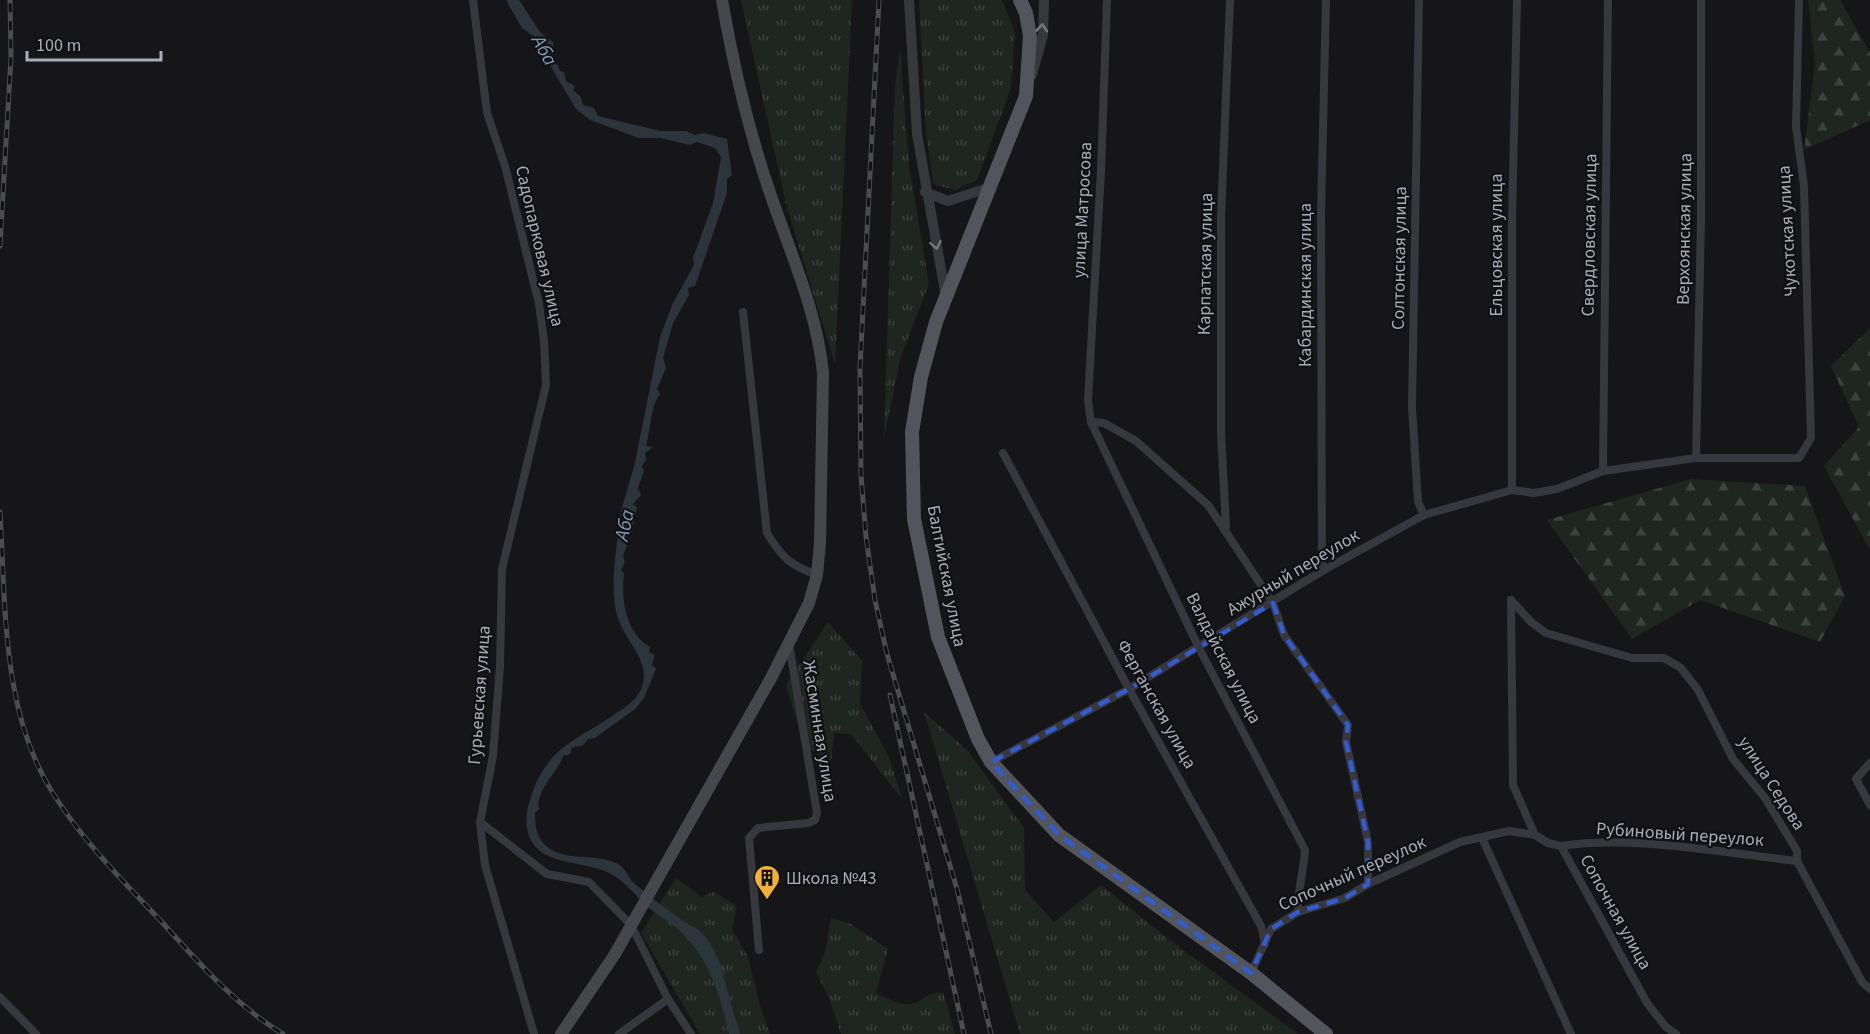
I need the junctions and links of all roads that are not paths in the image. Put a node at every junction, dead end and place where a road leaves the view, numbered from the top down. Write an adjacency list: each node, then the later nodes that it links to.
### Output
1 (473, 0): 27 (street, Садопарковая улица)
2 (722, 0): 29 (main road)
3 (909, 0): 16 (street)
4 (1020, 0): 14 (main road, Балтийская улица)
5 (1044, 0): 14 (street, one-way to 5)
6 (1107, 0): 19 (street, улица Матросова)
7 (1230, 0): 26 (street, Карпатская улица)
8 (1326, 0): 28 (street, Кабардинская улица)
9 (1419, 0): 25 (street, Солтонская улица)
10 (1517, 0): 24 (street, Ельцовская улица)
11 (1608, 0): 23 (street, Свердловская улица)
12 (1701, 0): 21 (street, Верхоянская улица)
13 (1799, 0): 22 (street, Чукотская улица)
14 (1026, 96): 15 (main road, Балтийская улица)
15 (991, 187): 16 (street); 17 (main road, Балтийская улица)
16 (925, 192): 17 (street, one-way to 17)
17 (946, 297): 34 (main road, Балтийская улица)
18 (743, 312): 29 (street)
19 (1091, 422): 26 (street, Карпатская улица); 32 (street, Валдайская улица)
20 (1003, 453): 33 (street, Ферганская улица)
21 (1696, 458): 22 (street, Ажурный переулок); 23 (street, Ажурный переулок)
22 (1799, 458)
23 (1602, 471): 24 (street, Ажурный переулок)
24 (1512, 490): 25 (street, Ажурный переулок)
25 (1424, 515): 28 (street, Ажурный переулок)
26 (1226, 528): 30 (street, Карпатская улица)
27 (502, 569): 37 (street, Гурьевская улица)
28 (1322, 571): 30 (street, Ажурный переулок)
29 (817, 575): 31 (main road)
30 (1273, 603): 32 (street, Ажурный переулок); 42 (street, Карпатская улица)
31 (789, 643): 44 (main road); 46 (street, Жасминная улица)
32 (1199, 648): 33 (street, Ажурный переулок); 43 (street, Валдайская улица)
33 (1129, 689): 34 (street, Ажурный переулок); 45 (street, Ферганская улица)
34 (991, 762): 47 (main road, Балтийская улица)
35 (1870, 763): 36 (street)
36 (1870, 805)
37 (480, 822): 44 (street); 52 (street, Гурьевская улица)
38 (1535, 835): 39 (street, Сопочный переулок); 40 (street, Сопочная улица); 41 (street, улица Седова)
39 (1482, 838): 42 (street, Сопочный переулок); 57 (street)
40 (1561, 846): 41 (street, Рубиновый переулок); 58 (street, Сопочная улица)
41 (1797, 861): 48 (street, улица Седова)
42 (1368, 884): 43 (street, Сопочный переулок)
43 (1298, 912): 45 (street, Сопочный переулок)
44 (633, 921): 50 (street); 53 (main road)
45 (1265, 944): 47 (street)
46 (759, 950)
47 (1251, 973): 56 (main road, Балтийская улица)
48 (1870, 989)
49 (0, 997): 51 (street)
50 (668, 999): 54 (street); 55 (street)
51 (36, 1034)
52 (534, 1034)
53 (561, 1034)
54 (619, 1034)
55 (691, 1034)
56 (1326, 1034)
57 (1571, 1034)
58 (1676, 1034)

